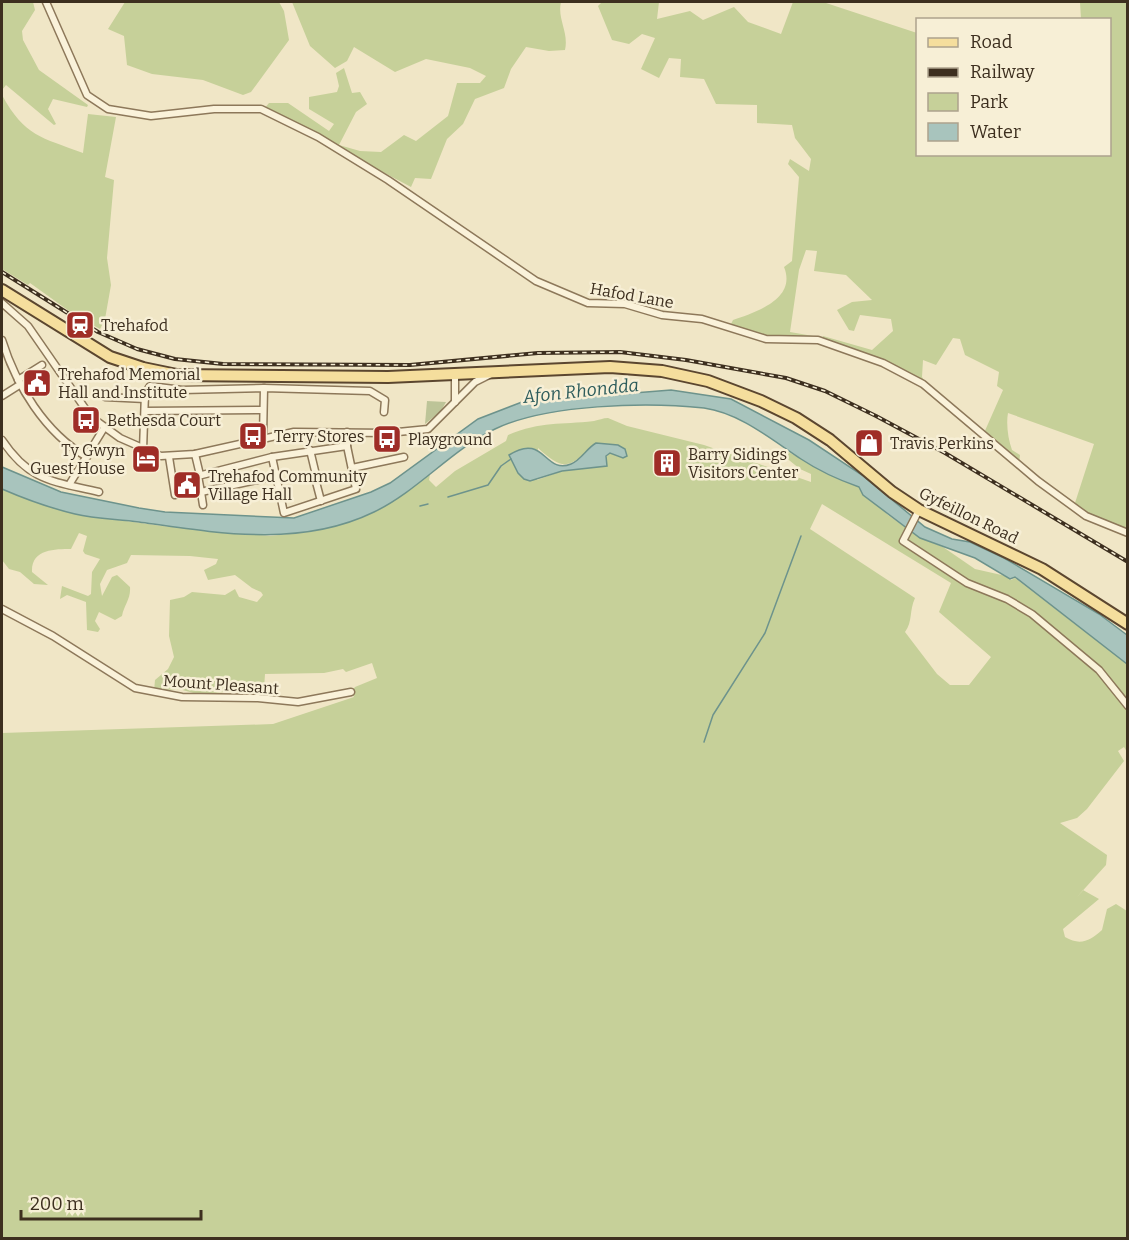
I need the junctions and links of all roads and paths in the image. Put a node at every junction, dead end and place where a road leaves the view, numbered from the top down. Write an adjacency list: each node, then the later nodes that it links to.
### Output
1 (46, 2): 39 (street, Hafod Lane)
2 (2, 290): 7 (main road, Gyfeillon Road)
3 (2, 303): 17 (street)
4 (2, 340): 8 (street)
5 (42, 365): 8 (street)
6 (496, 372): 7 (main road, Gyfeillon Road); 13 (street); 38 (main road, Gyfeillon Road)
7 (455, 376): 13 (street)
8 (20, 382): 10 (street); 25 (street)
9 (264, 388): 12 (street); 14 (street); 16 (street)
10 (2, 396)
11 (105, 397): 12 (street)
12 (145, 399): 15 (street)
13 (454, 402): 18 (street)
14 (263, 410): 15 (street); 19 (street)
15 (145, 411): 22 (street)
16 (384, 412)
17 (104, 428): 22 (street); 25 (street)
18 (347, 432): 19 (street); 21 (street)
19 (263, 437): 24 (street)
20 (2, 440): 32 (street)
21 (347, 446): 23 (street); 29 (street)
22 (143, 450): 26 (street)
23 (310, 450): 27 (street); 36 (street)
24 (195, 453): 26 (street); 30 (street)
25 (87, 457): 32 (street)
26 (169, 457): 35 (street)
27 (272, 457): 30 (street); 31 (street)
28 (404, 457): 29 (street)
29 (352, 468): 36 (street)
30 (199, 475): 34 (street)
31 (276, 476): 34 (street); 36 (street)
32 (69, 485): 33 (street)
33 (99, 492)
34 (201, 492): 37 (street)
35 (175, 495)
36 (321, 501)
37 (203, 505)
38 (917, 514): 41 (main road, Gyfeillon Road); 43 (street)
39 (1128, 533)
40 (2, 609): 42 (street, Mount Pleasant)
41 (1128, 624)
42 (351, 692)
43 (1128, 706)

